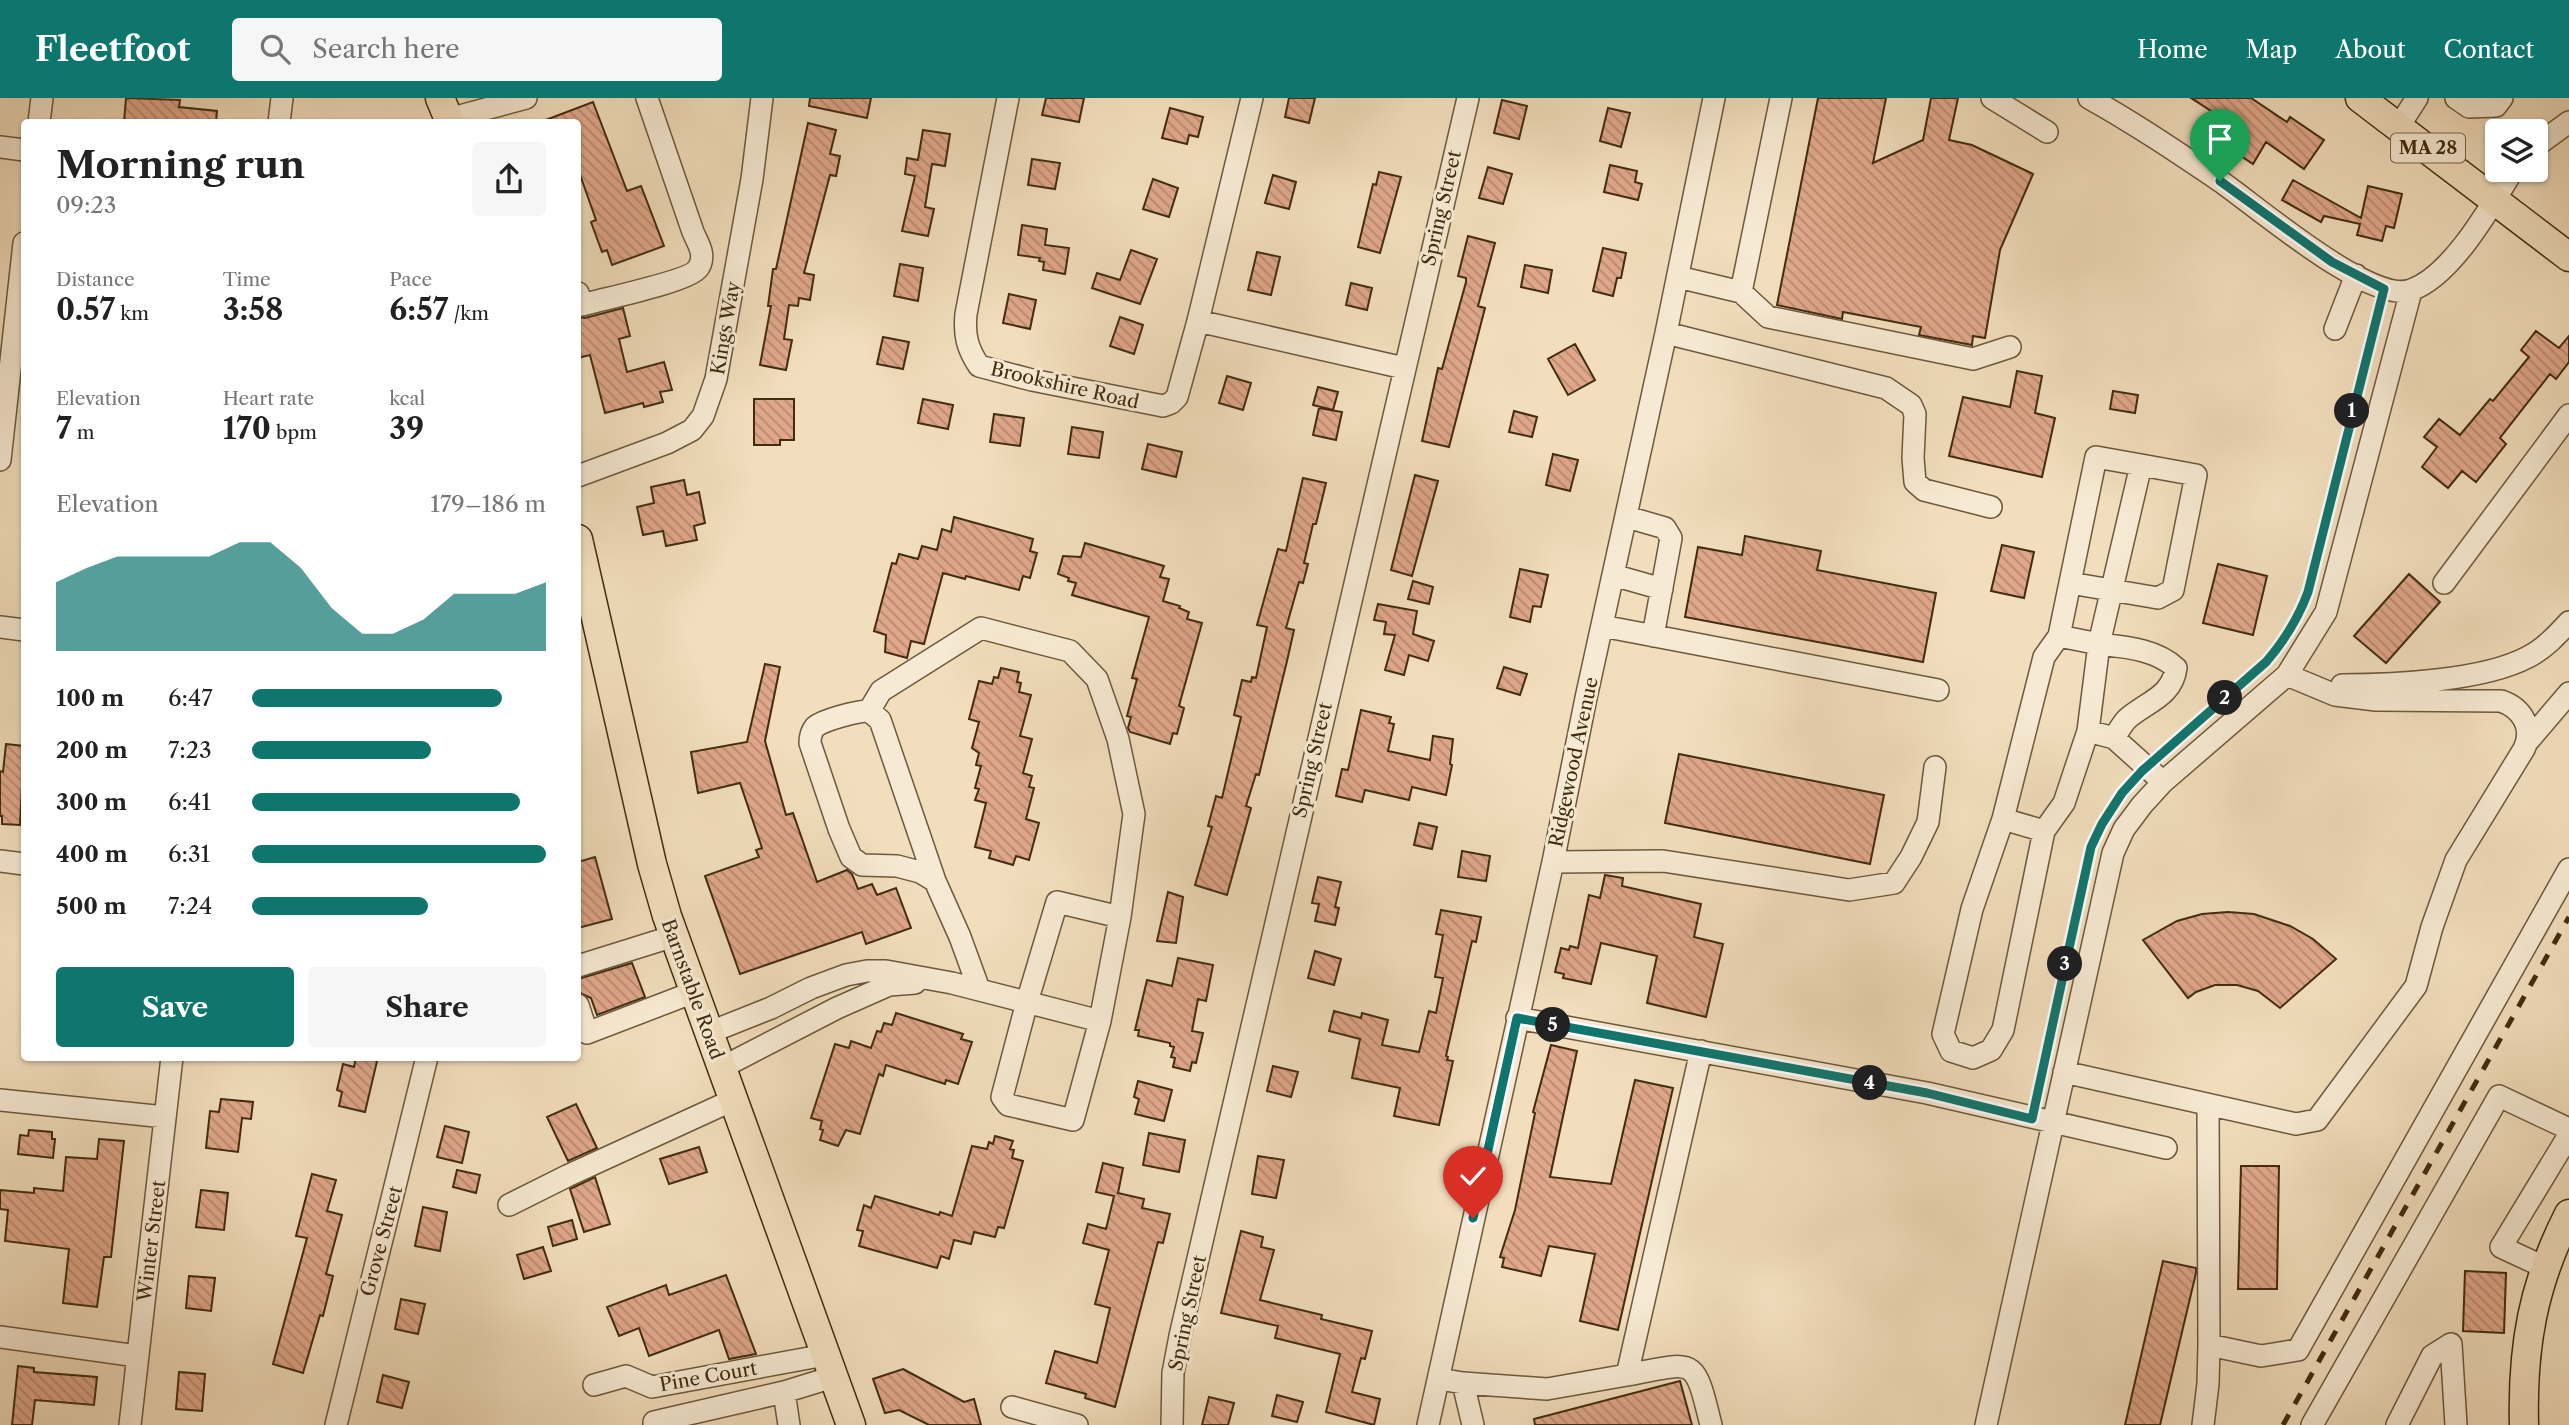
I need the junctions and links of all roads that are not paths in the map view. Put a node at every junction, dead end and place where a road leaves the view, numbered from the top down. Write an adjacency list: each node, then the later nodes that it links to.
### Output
1 (42, 98): 18 (street)
2 (282, 98): 19 (street)
3 (526, 98): 17 (street)
4 (647, 98): 34 (street)
5 (762, 98): 44 (street, Kings Way)
6 (1008, 98): 35 (street, Brookshire Road)
7 (1252, 98): 35 (street, Brookshire Road)
8 (1468, 98): 39 (street, Spring Street)
9 (1714, 98): 31 (street, Ridgewood Avenue)
10 (1781, 98): 33 (street)
11 (2417, 98): 21 (street)
12 (2455, 98): 13 (street)
13 (2502, 98)
14 (1994, 99): 22 (street)
15 (2367, 100): 21 (main road, MA 28)
16 (2101, 101): 29 (street)
17 (446, 113)
18 (39, 119)
19 (279, 119)
20 (2569, 122): 23 (street)
21 (2399, 126): 27 (main road, MA 28)
22 (2047, 132)
23 (2548, 137)
24 (0, 148): 25 (street)
25 (21, 150)
26 (2505, 182): 27 (street)
27 (2494, 200): 28 (main road, MA 28); 32 (street)
28 (2569, 257)
29 (2356, 275): 32 (street); 36 (street)
30 (21, 276): 40 (street)
31 (1678, 276): 33 (street); 37 (street, Ridgewood Avenue)
32 (2411, 290): 61 (street)
33 (1741, 292): 38 (street)
34 (581, 301)
35 (1198, 321): 39 (street)
36 (2335, 329)
37 (1666, 333): 45 (street); 46 (street, Ridgewood Avenue)
38 (2010, 347)
39 (1404, 368): 120 (street, Spring Street)
40 (11, 386): 42 (street)
41 (2569, 415): 50 (street)
42 (0, 460)
43 (2141, 465): 49 (street); 52 (street); 52 (street)
44 (581, 475)
45 (1991, 507)
46 (1627, 517): 48 (street, Ridgewood Avenue); 51 (street)
47 (581, 569): 56 (main road, Barnstable Road)
48 (1614, 575): 51 (street); 54 (street, Ridgewood Avenue)
49 (2070, 583): 52 (street); 59 (street)
50 (2444, 583)
51 (1662, 589): 58 (street)
52 (2113, 592): 60 (street)
53 (2569, 622): 61 (street)
54 (1602, 626): 58 (street); 73 (street, Ridgewood Avenue)
55 (0, 627): 57 (street)
56 (587, 627): 78 (main road, Barnstable Road)
57 (21, 630)
58 (1653, 636): 62 (street)
59 (2059, 636): 60 (street); 70 (street)
60 (2099, 644): 65 (street); 66 (street)
61 (2294, 679): 67 (street); 69 (street)
62 (1938, 690)
63 (2569, 693): 67 (street)
64 (869, 711): 76 (street); 76 (street); 77 (street)
65 (2088, 732): 66 (street); 71 (street)
66 (2114, 738): 69 (street)
67 (2529, 740): 95 (street)
68 (1935, 767): 73 (street)
69 (2163, 782): 92 (street)
70 (2003, 819): 71 (street); 71 (street)
71 (2044, 831)
72 (0, 861): 74 (street)
73 (1553, 862): 85 (street, Ridgewood Avenue)
74 (21, 864)
75 (2569, 869): 105 (street)
76 (936, 881): 81 (street)
77 (1120, 917): 83 (street); 86 (street)
78 (674, 936): 79 (street); 82 (main road, Barnstable Road)
79 (581, 965)
80 (952, 983): 81 (street); 87 (street); 91 (street)
81 (979, 989): 83 (street)
82 (694, 992): 84 (street); 87 (main road, Barnstable Road)
83 (1027, 1002): 86 (street); 86 (street)
84 (581, 1014)
85 (1517, 1018): 88 (street); 109 (street, Ridgewood Avenue)
86 (1100, 1021)
87 (708, 1033): 91 (main road, Barnstable Road)
88 (1701, 1051): 97 (street); 108 (street)
89 (172, 1061): 96 (street, Winter Street)
90 (427, 1061): 115 (street, Grove Street)
91 (721, 1068): 94 (main road, Barnstable Road)
92 (2064, 1072): 95 (street); 97 (street)
93 (0, 1100): 96 (street)
94 (733, 1100): 101 (street); 107 (main road, Barnstable Road)
95 (2208, 1105): 105 (street)
96 (165, 1117): 106 (street, Winter Street)
97 (2053, 1123): 100 (street); 124 (street)
98 (2569, 1129): 126 (street)
99 (2569, 1135): 103 (street)
100 (2166, 1148)
101 (509, 1205)
102 (2569, 1215): 103 (main road)
103 (2544, 1268): 129 (main road)
104 (0, 1337): 106 (street)
105 (2209, 1345): 125 (street)
106 (137, 1356): 114 (street, Winter Street)
107 (829, 1366): 111 (street, Pine Court); 112 (street); 118 (main road, Barnstable Road)
108 (1628, 1375): 110 (street); 123 (street)
109 (1438, 1378): 110 (street); 121 (street, Ridgewood Avenue)
110 (1463, 1383): 122 (street)
111 (594, 1385)
112 (784, 1392): 116 (street); 117 (street)
113 (1012, 1407): 119 (street)
114 (131, 1425)
115 (336, 1425)
116 (654, 1425)
117 (789, 1425)
118 (851, 1425)
119 (1077, 1425)
120 (1172, 1425)
121 (1428, 1425)
122 (1473, 1425)
123 (1711, 1425)
124 (1986, 1425)
125 (2203, 1425)
126 (2312, 1425)
127 (2397, 1425): 128 (street)
128 (2456, 1425)
129 (2524, 1425)

